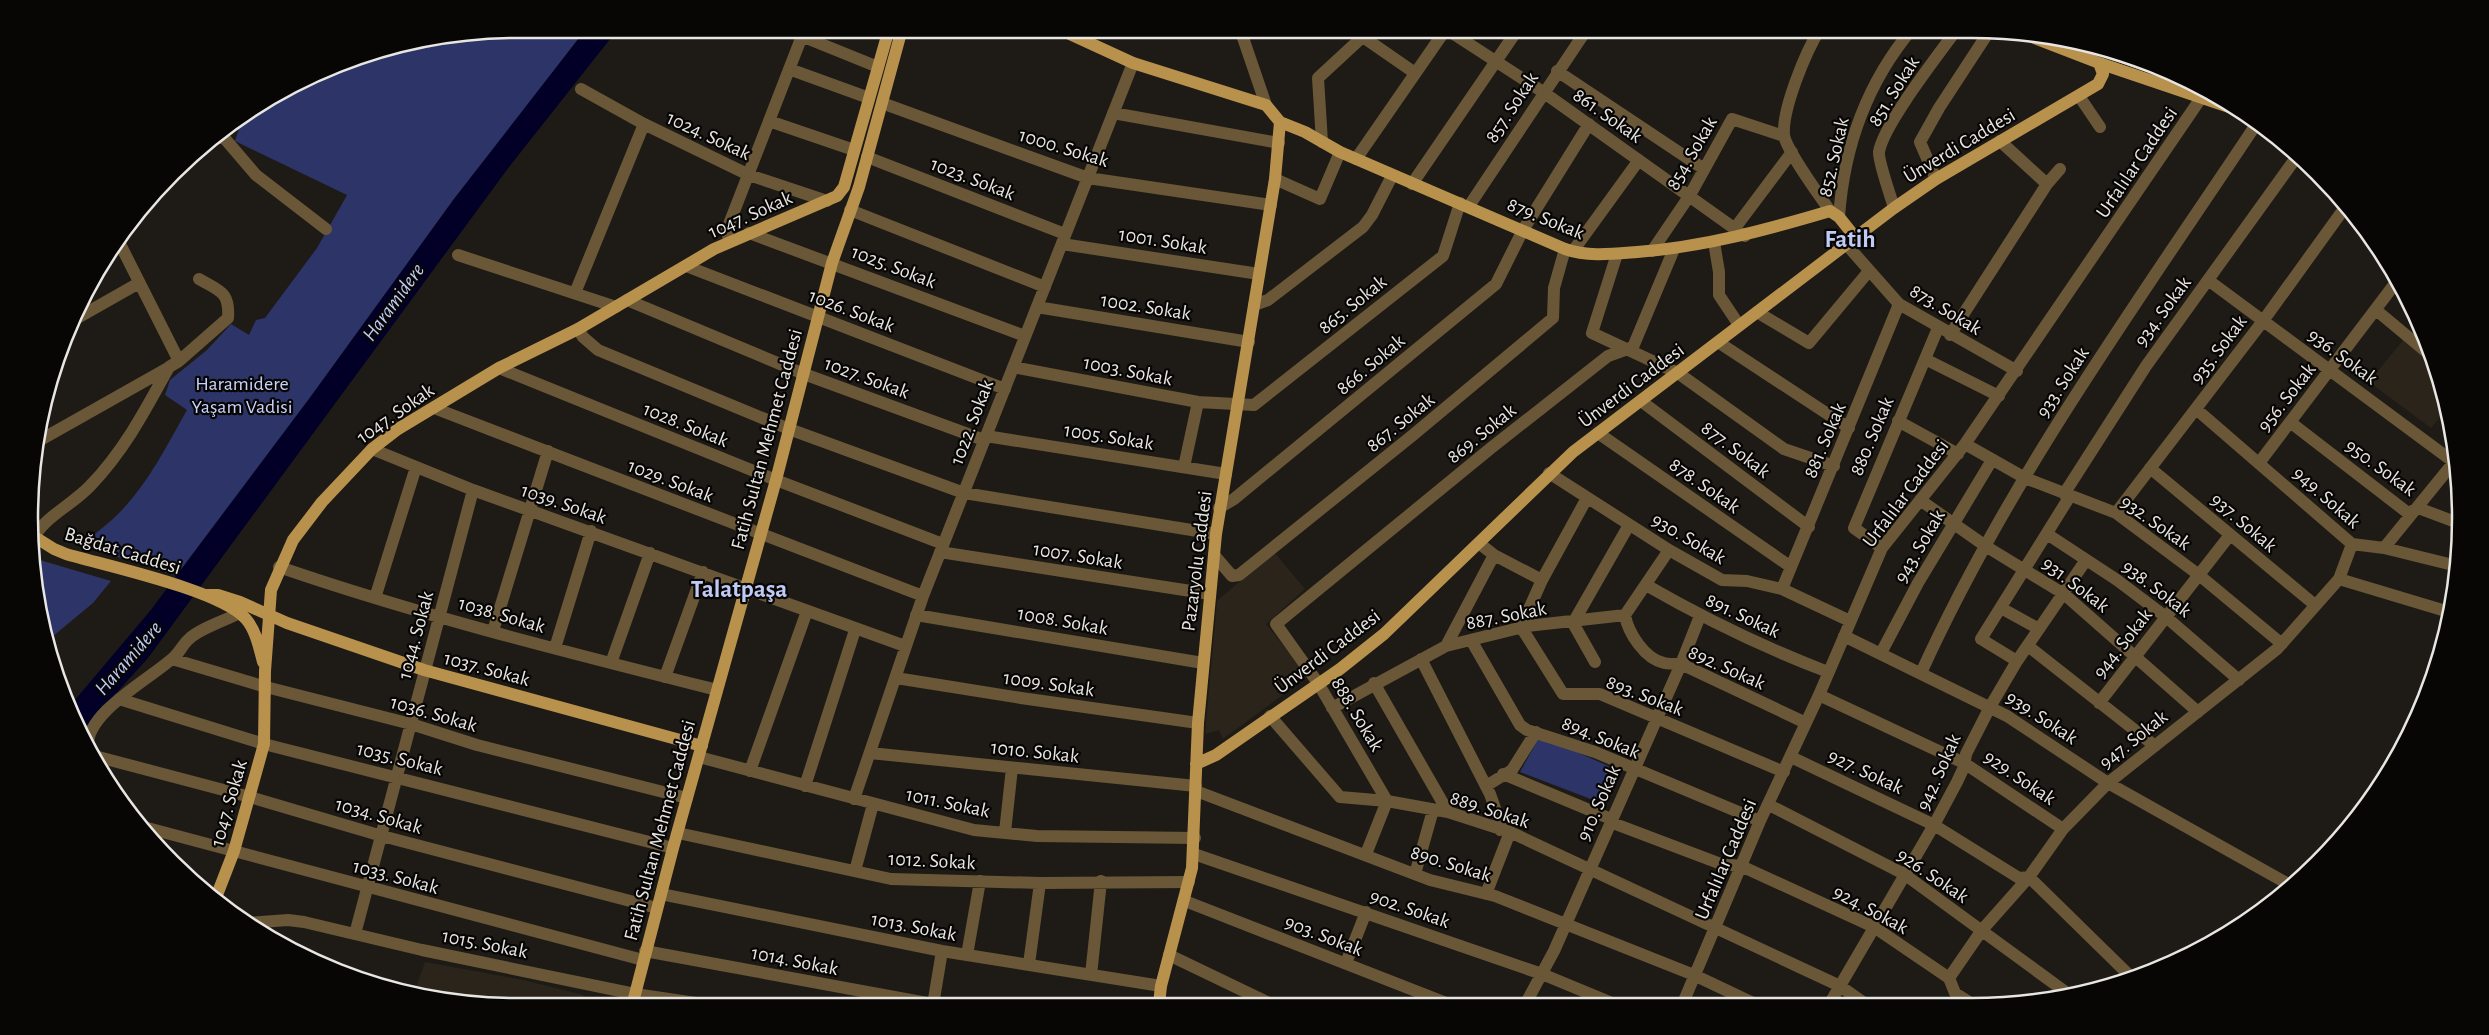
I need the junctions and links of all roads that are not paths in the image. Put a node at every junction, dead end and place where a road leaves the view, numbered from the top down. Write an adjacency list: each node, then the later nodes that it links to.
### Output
1 (801, 38): 22 (street)
2 (807, 38): 21 (street)
3 (886, 38): 21 (main road)
4 (900, 38): 31 (main road, Fatih Sultan Mehmet Caddesi)
5 (1079, 38): 19 (main road)
6 (1243, 38): 32 (street)
7 (1362, 38): 43 (street)
8 (1373, 38): 24 (street)
9 (1440, 38): 24 (street)
10 (1460, 38): 18 (street, 861. Sokak)
11 (1511, 38): 18 (street)
12 (1581, 38): 23 (street, 857. Sokak)
13 (1815, 38): 41 (street)
14 (1905, 38): 68 (street, 852. Sokak)
15 (1951, 38): 65 (street, 851. Sokak)
16 (1985, 38): 58 (street)
17 (2053, 45): 20 (main road)
18 (1495, 60): 27 (street, 861. Sokak); 59 (street)
19 (1133, 63): 32 (main road); 33 (street, 1022. Sokak)
20 (2099, 63): 26 (main road); 28 (main road, Ünverdi Caddesi)
21 (878, 67): 30 (main road)
22 (789, 69): 30 (street); 34 (street)
23 (1557, 71): 27 (street, 857. Sokak); 52 (street)
24 (1415, 73): 49 (street)
25 (581, 89): 36 (street, 1024. Sokak)
26 (2189, 89)
27 (1543, 92): 37 (street, 861. Sokak); 64 (street, 857. Sokak)
28 (2080, 96): 38 (street); 42 (main road, Ünverdi Caddesi)
29 (2202, 97): 117 (street, Urfalılar Caddesi)
30 (869, 98): 45 (main road)
31 (882, 103): 48 (main road, Fatih Sultan Mehmet Caddesi); 56 (street, 1000. Sokak)
32 (1266, 105): 35 (main road, 879. Sokak)
33 (1113, 113): 44 (street); 56 (street, 1022. Sokak)
34 (769, 121): 45 (street); 54 (street)
35 (1280, 122): 43 (main road, 879. Sokak); 44 (main road, Pazaryolu Caddesi)
36 (644, 124): 54 (street, 1024. Sokak); 92 (street)
37 (1589, 124): 50 (street, 861. Sokak); 70 (street, 866. Sokak)
38 (2100, 127)
39 (2253, 129): 147 (street, 933. Sokak)
40 (226, 136): 69 (street)
41 (1784, 136): 47 (street); 52 (street, 854. Sokak)
42 (2000, 141): 58 (main road, Ünverdi Caddesi); 60 (street)
43 (1322, 142): 46 (main road, 879. Sokak)
44 (1279, 143): 57 (main road, Pazaryolu Caddesi)
45 (854, 150): 62 (main road, 1047. Sokak)
46 (1340, 152): 49 (main road, 879. Sokak); 57 (street)
47 (1792, 152): 68 (street); 72 (street)
48 (867, 157): 66 (main road, Fatih Sultan Mehmet Caddesi); 73 (street, 1023. Sokak)
49 (1356, 160): 55 (main road, 879. Sokak)
50 (1639, 160): 61 (street, 861. Sokak); 79 (street)
51 (2293, 162): 88 (street, 934. Sokak)
52 (1704, 169): 61 (street, 854. Sokak)
53 (2060, 169): 60 (street)
54 (748, 174): 62 (street, 1024. Sokak); 75 (street)
55 (1392, 176): 59 (main road, 879. Sokak); 95 (street)
56 (1088, 178): 63 (street, 1000. Sokak); 73 (street, 1022. Sokak)
57 (1276, 178): 63 (main road, Pazaryolu Caddesi)
58 (1936, 179): 65 (main road, Ünverdi Caddesi)
59 (1412, 184): 64 (main road, 879. Sokak)
60 (2046, 184): 106 (street)
61 (1690, 195): 72 (street, 861. Sokak); 80 (street, 854. Sokak)
62 (827, 202): 71 (main road, 1047. Sokak)
63 (1271, 205): 86 (main road, Pazaryolu Caddesi)
64 (1464, 205): 70 (main road, 879. Sokak); 124 (street, 865. Sokak)
65 (1894, 208): 74 (main road, Ünverdi Caddesi)
66 (850, 210): 83 (main road, Fatih Sultan Mehmet Caddesi); 90 (street)
67 (2341, 212): 102 (street, 935. Sokak)
68 (1835, 214): 72 (main road, 879. Sokak); 74 (main road)
69 (326, 229)
70 (1523, 230): 79 (main road, 879. Sokak); 154 (street, 866. Sokak)
71 (749, 232): 75 (main road, 1047. Sokak); 83 (street, 1025. Sokak)
72 (1740, 232): 76 (main road, 879. Sokak)
73 (1063, 239): 86 (street, 1001. Sokak); 90 (street, 1022. Sokak)
74 (1850, 240): 85 (street, 873. Sokak); 99 (main road, Ünverdi Caddesi)
75 (731, 241): 84 (main road, 1047. Sokak)
76 (1714, 242): 78 (main road, 879. Sokak); 103 (street)
77 (121, 247): 89 (street)
78 (1674, 249): 80 (main road, 879. Sokak); 111 (street, 869. Sokak)
79 (1569, 250): 81 (main road, 879. Sokak); 177 (street, 867. Sokak)
80 (1652, 251): 81 (main road, 879. Sokak)
81 (1617, 254): 111 (street)
82 (458, 255): 92 (street)
83 (832, 263): 101 (main road, Fatih Sultan Mehmet Caddesi); 107 (street, 1025. Sokak)
84 (686, 266): 93 (main road, 1047. Sokak); 101 (street, 1026. Sokak)
85 (1869, 271): 94 (street, 873. Sokak); 99 (street)
86 (1259, 274): 95 (main road, Pazaryolu Caddesi)
87 (199, 280): 113 (street)
88 (2208, 280): 102 (street, 936. Sokak); 151 (street, 934. Sokak)
89 (139, 283): 100 (street); 113 (street)
90 (1045, 287): 97 (street, 1022. Sokak)
91 (2392, 287): 98 (street, 956. Sokak)
92 (575, 293): 96 (street)
93 (628, 300): 96 (main road, 1047. Sokak); 119 (street, 1027. Sokak)
94 (1899, 304): 104 (street, 873. Sokak); 129 (street, 881. Sokak)
95 (1254, 305): 108 (main road, Pazaryolu Caddesi)
96 (616, 307): 105 (main road, 1047. Sokak)
97 (1037, 307): 107 (street, 1022. Sokak); 108 (street, 1002. Sokak)
98 (2376, 310): 110 (street); 116 (street, 956. Sokak)
99 (1757, 312): 103 (main road, Ünverdi Caddesi)
100 (82, 315)
101 (819, 317): 119 (main road, Fatih Sultan Mehmet Caddesi); 120 (street, 1026. Sokak)
102 (2263, 321): 116 (street, 936. Sokak); 126 (street, 935. Sokak)
103 (1739, 326): 109 (main road, Ünverdi Caddesi)
104 (1938, 328): 106 (street, 873. Sokak); 112 (street, 880. Sokak)
105 (578, 329): 115 (main road, 1047. Sokak); 130 (street)
106 (1950, 335): 117 (street, 873. Sokak)
107 (1025, 336): 114 (street, 1022. Sokak)
108 (1249, 342): 124 (main road, Pazaryolu Caddesi)
109 (1718, 342): 118 (main road, Ünverdi Caddesi); 129 (street)
110 (2420, 346)
111 (1625, 349): 118 (street); 209 (street, 869. Sokak)
112 (1925, 359): 121 (street); 127 (street, 880. Sokak)
113 (174, 364): 132 (street); 162 (street)
114 (1013, 367): 120 (street, 1022. Sokak); 123 (street, 1003. Sokak)
115 (499, 368): 125 (main road, 1047. Sokak); 148 (street, 1028. Sokak)
116 (2331, 369): 128 (street, 956. Sokak); 137 (street, 936. Sokak)
117 (2017, 371): 121 (street, Urfalılar Caddesi)
118 (1678, 373): 122 (main road, Ünverdi Caddesi); 140 (street)
119 (804, 374): 130 (main road, Fatih Sultan Mehmet Caddesi); 133 (street, 1027. Sokak)
120 (1005, 389): 133 (street, 1022. Sokak)
121 (1999, 396): 135 (street, Urfalılar Caddesi)
122 (1642, 401): 131 (main road, Ünverdi Caddesi); 161 (street, 877. Sokak)
123 (1198, 402): 124 (street, 1003. Sokak); 142 (street)
124 (1237, 406): 146 (main road, Pazaryolu Caddesi)
125 (434, 408): 134 (main road, 1047. Sokak); 136 (street, 1029. Sokak)
126 (2196, 409): 139 (street, 949. Sokak); 143 (street, 935. Sokak)
127 (1898, 421): 135 (street, 932. Sokak); 173 (street, 880. Sokak)
128 (2290, 422): 139 (street, 956. Sokak); 155 (street, 950. Sokak)
129 (1849, 428): 140 (street, 881. Sokak)
130 (789, 429): 148 (main road, Fatih Sultan Mehmet Caddesi); 150 (street)
131 (1598, 433): 145 (main road, Ünverdi Caddesi); 182 (street, 878. Sokak)
132 (45, 438)
133 (985, 438): 142 (street, 1005. Sokak); 150 (street, 1022. Sokak)
134 (372, 449): 141 (street, 1039. Sokak); 181 (main road, 1047. Sokak)
135 (1962, 449): 138 (street, 932. Sokak); 153 (street, Urfalılar Caddesi)
136 (548, 451): 156 (street); 166 (street, 1029. Sokak)
137 (2447, 457)
138 (1992, 460): 147 (street, 932. Sokak); 159 (street, 943. Sokak)
139 (2259, 463): 170 (street, 949. Sokak)
140 (1834, 466): 161 (street, 881. Sokak)
141 (416, 467): 149 (street, 1039. Sokak); 195 (street)
142 (1184, 467): 146 (street, 1005. Sokak)
143 (2150, 468): 157 (street, 935. Sokak); 167 (street, 937. Sokak)
144 (2449, 471): 155 (street)
145 (1548, 473): 152 (street, 930. Sokak); 169 (main road, Ünverdi Caddesi)
146 (1226, 474): 154 (main road, Pazaryolu Caddesi)
147 (2026, 478): 151 (street, 932. Sokak); 171 (street, 933. Sokak)
148 (776, 480): 166 (main road, Fatih Sultan Mehmet Caddesi); 172 (street, 1028. Sokak)
149 (473, 490): 156 (street, 1039. Sokak); 204 (street, 1044. Sokak)
150 (964, 492): 164 (street); 172 (street, 1022. Sokak)
151 (2067, 495): 157 (street, 932. Sokak); 165 (street, 934. Sokak)
152 (1587, 498): 160 (street, 930. Sokak); 187 (street)
153 (1920, 500): 159 (street, 931. Sokak); 173 (street, Urfalılar Caddesi)
154 (1219, 508): 164 (main road, Pazaryolu Caddesi)
155 (2418, 508): 158 (street, 950. Sokak); 174 (street)
156 (530, 511): 163 (street, 1039. Sokak); 213 (street)
157 (2116, 513): 185 (street, 932. Sokak)
158 (2452, 521)
159 (1954, 523): 171 (street, 931. Sokak); 221 (street, 943. Sokak)
160 (1628, 525): 175 (street, 930. Sokak); 208 (street)
161 (1809, 527): 182 (street, 881. Sokak)
162 (38, 529)
163 (591, 531): 176 (street, 1039. Sokak); 220 (street)
164 (1216, 534): 177 (main road, Pazaryolu Caddesi)
165 (2047, 534): 179 (street, 938. Sokak); 183 (street, 934. Sokak)
166 (760, 535): 189 (main road, Fatih Sultan Mehmet Caddesi); 194 (street, 1029. Sokak)
167 (2230, 535): 185 (street, 944. Sokak); 196 (street, 937. Sokak)
168 (39, 541): 193 (main road, Bağdat Caddesi)
169 (1480, 544): 178 (street); 237 (main road, Ünverdi Caddesi)
170 (2352, 544): 174 (street, 949. Sokak); 186 (street, 947. Sokak)
171 (1987, 547): 183 (street, 931. Sokak); 233 (street, 933. Sokak)
172 (942, 548): 191 (street, 1007. Sokak); 194 (street, 1022. Sokak)
173 (1882, 548): 207 (street, Urfalılar Caddesi)
174 (2384, 548): 180 (street, 949. Sokak)
175 (1669, 550): 188 (street); 190 (street, 930. Sokak)
176 (650, 553): 184 (street, 1039. Sokak); 227 (street)
177 (1214, 555): 191 (main road, Pazaryolu Caddesi)
178 (1494, 555): 187 (street); 218 (street)
179 (2086, 560): 192 (street, 942. Sokak); 206 (street, 938. Sokak)
180 (2449, 564)
181 (279, 567): 195 (street, 1038. Sokak); 201 (main road, 1047. Sokak)
182 (1791, 567): 190 (street, 881. Sokak)
183 (2026, 569): 192 (street, 931. Sokak); 197 (street, 934. Sokak)
184 (703, 572): 189 (street, 1039. Sokak); 234 (street)
185 (2199, 575): 206 (street, 944. Sokak); 216 (street, 932. Sokak)
186 (2338, 579): 196 (street, 947. Sokak); 198 (street)
187 (1542, 580): 210 (street)
188 (1646, 585): 203 (street); 205 (street, 891. Sokak)
189 (745, 587): 199 (street, 1039. Sokak); 240 (main road, Fatih Sultan Mehmet Caddesi)
190 (1782, 589): 207 (street, 930. Sokak)
191 (1210, 594): 228 (main road, Pazaryolu Caddesi)
192 (2064, 594): 211 (street, 942. Sokak); 222 (street, 931. Sokak)
193 (207, 595): 200 (main road); 201 (main road, 1037. Sokak)
194 (923, 596): 202 (street, 1022. Sokak)
195 (375, 598): 204 (street, 1038. Sokak)
196 (2315, 605): 216 (street, 947. Sokak)
197 (2001, 608): 211 (street); 225 (street, 934. Sokak)
198 (2442, 610)
199 (807, 611): 212 (street, 1039. Sokak); 264 (street)
200 (240, 613): 223 (street); 231 (main road)
201 (268, 613): 230 (main road, 1037. Sokak); 231 (main road, 1047. Sokak)
202 (916, 615): 217 (street, 1022. Sokak); 228 (street, 1008. Sokak)
203 (1625, 615): 208 (street, 887. Sokak); 229 (street, 892. Sokak)
204 (440, 616): 213 (street, 1038. Sokak); 230 (street, 1044. Sokak)
205 (1700, 616): 229 (street, 910. Sokak); 232 (street, 891. Sokak)
206 (2166, 617): 222 (street, 944. Sokak); 236 (street, 938. Sokak)
207 (1850, 621): 214 (street, Urfalılar Caddesi)
208 (1573, 623): 210 (street, 887. Sokak); 226 (street)
209 (1276, 624): 237 (street, 888. Sokak)
210 (1521, 627): 215 (street, 887. Sokak); 248 (street, 893. Sokak)
211 (2039, 629): 219 (street, 942. Sokak)
212 (855, 630): 217 (street, 1039. Sokak); 269 (street)
213 (493, 631): 220 (street, 1038. Sokak)
214 (1844, 636): 221 (street, 939. Sokak); 232 (street, Urfalılar Caddesi)
215 (1471, 640): 218 (street, 887. Sokak); 252 (street, 894. Sokak)
216 (2282, 644): 236 (street, 947. Sokak)
217 (905, 646): 235 (street, 1022. Sokak)
218 (1446, 646): 224 (street, 887. Sokak)
219 (2028, 646): 225 (street, 942. Sokak); 243 (street)
220 (555, 648): 227 (street, 1038. Sokak)
221 (1880, 653): 233 (street, 939. Sokak)
222 (2135, 656): 243 (street, 944. Sokak); 246 (street, 931. Sokak)
223 (172, 659): 239 (street, 1036. Sokak); 242 (street)
224 (1421, 659): 238 (street, 887. Sokak); 270 (street)
225 (2017, 661): 244 (street, 942. Sokak)
226 (1595, 662)
227 (612, 663): 234 (street, 1038. Sokak)
228 (1202, 663): 249 (main road, Pazaryolu Caddesi)
229 (1680, 664): 248 (street, 910. Sokak); 250 (street, 892. Sokak)
230 (424, 670): 251 (street, 1044. Sokak); 256 (main road, 1037. Sokak)
231 (265, 671): 239 (main road, 1047. Sokak)
232 (1828, 672): 241 (street, Urfalılar Caddesi)
233 (1921, 673): 244 (street, 939. Sokak)
234 (665, 677): 240 (street, 1038. Sokak)
235 (896, 678): 249 (street, 1009. Sokak); 257 (street, 1022. Sokak)
236 (2239, 680): 246 (street, 947. Sokak)
237 (1318, 683): 245 (street, 888. Sokak); 247 (main road, Ünverdi Caddesi)
238 (1374, 683): 245 (street, 887. Sokak); 279 (street)
239 (266, 687): 251 (street, 1036. Sokak); 254 (main road, 1047. Sokak)
240 (717, 690): 256 (main road, Fatih Sultan Mehmet Caddesi)
241 (1819, 695): 250 (street, Urfalılar Caddesi); 260 (street, 929. Sokak)
242 (119, 699): 253 (street); 254 (street, 1035. Sokak)
243 (2099, 703): 255 (street)
244 (1990, 706): 260 (street, 942. Sokak); 268 (street, 939. Sokak)
245 (1332, 708): 275 (street, 888. Sokak)
246 (2198, 712): 255 (street, 947. Sokak)
247 (1270, 716): 261 (main road, Ünverdi Caddesi); 275 (street, 889. Sokak)
248 (1655, 718): 263 (street, 910. Sokak); 265 (street, 893. Sokak)
249 (1198, 723): 261 (main road, Pazaryolu Caddesi)
250 (1806, 723): 258 (street, Urfalılar Caddesi)
251 (411, 724): 267 (street, 1044. Sokak); 273 (street, 1036. Sokak)
252 (1536, 732): 263 (street, 894. Sokak); 266 (street)
253 (89, 734)
254 (264, 744): 267 (street, 1035. Sokak); 272 (main road, 1047. Sokak)
255 (2155, 746): 268 (street, 947. Sokak)
256 (700, 751): 264 (street, 1011. Sokak); 273 (main road, Fatih Sultan Mehmet Caddesi)
257 (870, 753): 262 (street, 1010. Sokak); 274 (street, 1022. Sokak)
258 (1791, 757): 265 (street, Urfalılar Caddesi); 282 (street, 927. Sokak)
259 (103, 759): 272 (street, 1034. Sokak)
260 (1964, 763): 282 (street, 942. Sokak); 283 (street, 929. Sokak)
261 (1196, 764): 271 (main road, Pazaryolu Caddesi)
262 (1012, 768): 271 (street, 1010. Sokak); 286 (street)
263 (1633, 769): 280 (street, 910. Sokak); 281 (street, 894. Sokak)
264 (750, 771): 269 (street, 1011. Sokak)
265 (1784, 772): 277 (street, Urfalılar Caddesi)
266 (1503, 774): 270 (street); 280 (street, 924. Sokak)
267 (396, 776): 288 (street, 1044. Sokak); 290 (street, 1035. Sokak)
268 (2108, 783): 283 (street, 947. Sokak); 301 (street, 939. Sokak)
269 (804, 786): 274 (street, 1011. Sokak)
270 (1486, 786): 285 (street)
271 (1196, 789): 289 (main road, Pazaryolu Caddesi); 293 (street, 890. Sokak)
272 (250, 797): 288 (street, 1034. Sokak); 291 (main road, 1047. Sokak)
273 (687, 798): 287 (main road, Fatih Sultan Mehmet Caddesi)
274 (854, 799): 276 (street, 1011. Sokak)
275 (1387, 801): 278 (street, 889. Sokak); 293 (street)
276 (873, 804): 286 (street, 1011. Sokak); 296 (street)
277 (1769, 804): 281 (street, Urfalılar Caddesi); 298 (street, 926. Sokak)
278 (1433, 810): 279 (street, 889. Sokak); 297 (street)
279 (1448, 812): 285 (street, 889. Sokak)
280 (1610, 820): 294 (street, 924. Sokak); 295 (street, 910. Sokak)
281 (1760, 822): 294 (street, Urfalılar Caddesi)
282 (1934, 825): 298 (street, 942. Sokak); 299 (street, 927. Sokak)
283 (2063, 829): 299 (street, 947. Sokak)
284 (153, 830): 291 (street, 1033. Sokak)
285 (1505, 831): 295 (street, 889. Sokak); 308 (street)
286 (1005, 832): 289 (street, 1011. Sokak)
287 (678, 833): 290 (main road, Fatih Sultan Mehmet Caddesi); 296 (street, 1012. Sokak)
288 (382, 836): 305 (street, 1044. Sokak); 310 (street, 1034. Sokak)
289 (1195, 838): 292 (main road, Pazaryolu Caddesi)
290 (673, 848): 307 (main road, Fatih Sultan Mehmet Caddesi)
291 (234, 851): 305 (street, 1033. Sokak); 306 (main road, 1047. Sokak)
292 (1194, 854): 303 (main road, Pazaryolu Caddesi); 311 (street, 902. Sokak)
293 (1366, 854): 297 (street, 890. Sokak)
294 (1741, 866): 314 (street, 924. Sokak); 315 (street, Urfalılar Caddesi)
295 (1590, 868): 313 (street, 910. Sokak); 315 (street, 889. Sokak)
296 (856, 872): 302 (street, 1012. Sokak)
297 (1415, 874): 308 (street, 890. Sokak)
298 (1904, 874): 314 (street, 942. Sokak); 316 (street, 926. Sokak)
299 (2029, 877): 316 (street, 947. Sokak); 324 (street)
300 (1101, 881): 303 (street, 1012. Sokak); 304 (street, 1012. Sokak); 326 (street)
301 (2284, 881)
302 (980, 882): 304 (street, 1012. Sokak); 320 (street)
303 (1189, 882): 309 (main road, Pazaryolu Caddesi)
304 (1040, 883): 323 (street)
305 (367, 888): 317 (street, 1044. Sokak); 319 (street, 1033. Sokak)
306 (218, 892)
307 (661, 894): 310 (main road, Fatih Sultan Mehmet Caddesi); 318 (street, 1013. Sokak)
308 (1486, 894): 313 (street, 890. Sokak)
309 (1185, 901): 321 (main road, Pazaryolu Caddesi); 322 (street, 903. Sokak)
310 (657, 908): 319 (main road, Fatih Sultan Mehmet Caddesi)
311 (1366, 912): 322 (street); 325 (street, 902. Sokak)
312 (259, 922): 317 (street, 1015. Sokak)
313 (1566, 924): 325 (street, 910. Sokak); 327 (street, 890. Sokak)
314 (1874, 927): 328 (street, 924. Sokak); 330 (street, 942. Sokak)
315 (1716, 929): 327 (street, Urfalılar Caddesi); 330 (street, 889. Sokak)
316 (1982, 930): 328 (street, 947. Sokak); 331 (street, 926. Sokak)
317 (355, 934): 332 (street, 1015. Sokak)
318 (942, 951): 320 (street, 1013. Sokak); 335 (street)
319 (644, 955): 333 (main road, Fatih Sultan Mehmet Caddesi); 334 (street, 1014. Sokak)
320 (968, 955): 323 (street, 1013. Sokak)
321 (1169, 955): 329 (main road, Pazaryolu Caddesi); 337 (street)
322 (1346, 963): 338 (street, 903. Sokak)
323 (1029, 964): 326 (street, 1013. Sokak)
324 (2126, 972)
325 (1542, 974): 339 (street, 910. Sokak); 340 (street, 902. Sokak)
326 (1091, 975): 329 (street, 1013. Sokak)
327 (1694, 975): 341 (street, Urfalılar Caddesi); 342 (street, 890. Sokak)
328 (1949, 978): 345 (street, 924. Sokak)
329 (1161, 986): 336 (main road, Pazaryolu Caddesi)
330 (1840, 986): 343 (street, 942. Sokak); 344 (street, 889. Sokak)
331 (2061, 989)
332 (626, 998)
333 (634, 998)
334 (894, 998)
335 (936, 998)
336 (1160, 998)
337 (1259, 998)
338 (1434, 998)
339 (1529, 998)
340 (1600, 998)
341 (1685, 998)
342 (1742, 998)
343 (1833, 998)
344 (1858, 998)
345 (1963, 998)

